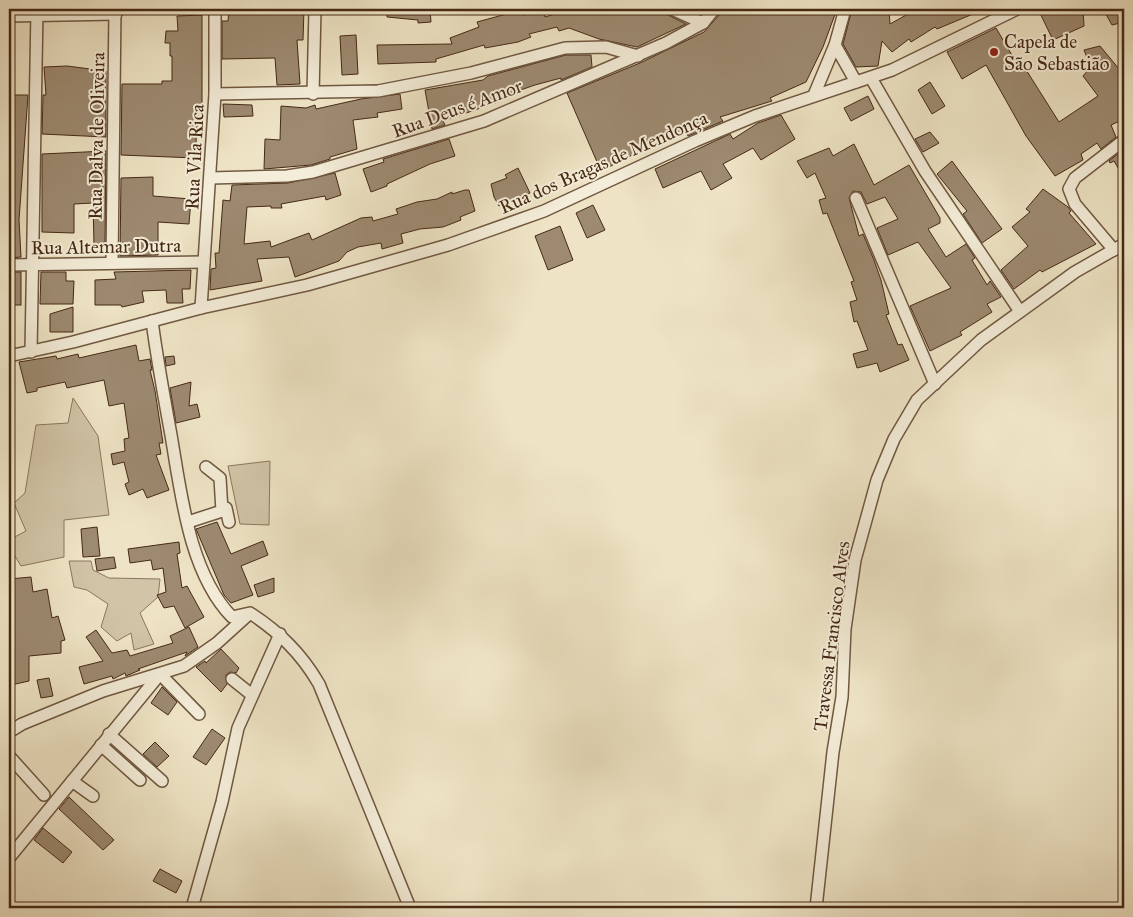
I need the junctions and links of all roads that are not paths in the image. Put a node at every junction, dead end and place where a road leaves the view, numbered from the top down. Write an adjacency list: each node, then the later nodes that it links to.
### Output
1 (215, 9): 15 (street, Rua Vila Rica)
2 (315, 9): 16 (street)
3 (672, 9): 10 (street)
4 (714, 9): 10 (street)
5 (845, 9): 11 (street)
6 (1017, 9): 13 (street, Rua dos Bragas de Mendonça)
7 (116, 11): 8 (street); 23 (street, Rua Dalva de Oliveira)
8 (37, 12): 9 (street); 25 (street)
9 (9, 16)
10 (703, 23): 12 (street, Rua Deus é Amor)
11 (835, 46): 14 (street); 17 (street)
12 (638, 56): 16 (street); 19 (street, Rua Deus é Amor)
13 (871, 78): 14 (street, Rua dos Bragas de Mendonça); 27 (street)
14 (856, 82): 17 (street, Rua dos Bragas de Mendonça)
15 (215, 94): 16 (street); 19 (street, Rua Vila Rica)
16 (313, 94)
17 (814, 95): 26 (street, Rua dos Bragas de Mendonça)
18 (1124, 140): 21 (street)
19 (210, 178): 22 (street, Rua Vila Rica)
20 (856, 198): 31 (street)
21 (1119, 247): 27 (street, Travessa Francisco Alves)
22 (204, 262): 23 (street, Rua Altemar Dutra); 26 (street, Rua Vila Rica)
23 (112, 263): 25 (street, Rua Altemar Dutra)
24 (9, 265): 25 (street, Rua Altemar Dutra)
25 (33, 265): 29 (street)
26 (201, 308): 28 (street, Rua dos Bragas de Mendonça)
27 (1019, 310): 31 (street, Travessa Francisco Alves)
28 (152, 321): 29 (street, Rua dos Bragas de Mendonça); 34 (street)
29 (30, 352): 30 (street, Rua dos Bragas de Mendonça)
30 (9, 356)
31 (935, 384): 54 (street, Travessa Francisco Alves)
32 (206, 467): 33 (street)
33 (222, 511): 34 (street); 35 (street)
34 (188, 522): 36 (street)
35 (229, 522)
36 (250, 613): 37 (street); 38 (street)
37 (280, 634): 40 (street); 53 (street)
38 (160, 674): 41 (street); 42 (street); 43 (street)
39 (232, 680): 40 (street)
40 (252, 695): 52 (street)
41 (199, 714)
42 (9, 732)
43 (109, 734): 44 (street); 47 (street)
44 (101, 745): 46 (street); 48 (street)
45 (9, 756): 49 (street)
46 (140, 780)
47 (162, 781)
48 (72, 782): 50 (street); 51 (street)
49 (44, 794)
50 (93, 796)
51 (9, 858)
52 (192, 908)
53 (410, 908)
54 (816, 908)

